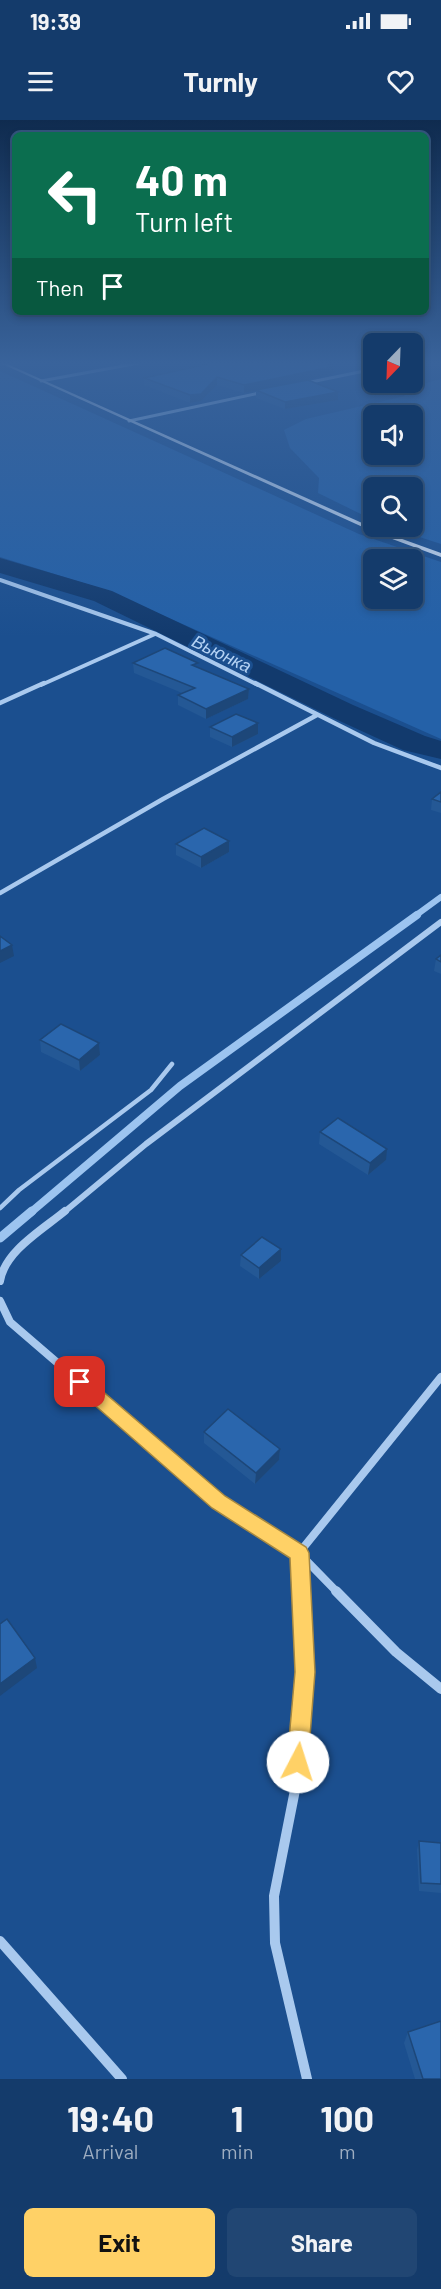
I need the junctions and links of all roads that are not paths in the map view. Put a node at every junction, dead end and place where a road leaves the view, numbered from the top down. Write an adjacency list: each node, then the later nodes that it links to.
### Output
1 (206, 454): 2 (main road)
2 (441, 555)
3 (0, 580): 4 (street)
4 (156, 634): 5 (street); 6 (street)
5 (0, 703)
6 (318, 715): 7 (street); 8 (street)
7 (441, 768)
8 (0, 893)
9 (441, 922): 12 (street)
10 (172, 1064): 11 (lane)
11 (0, 1208)
12 (0, 1281)
13 (0, 1300): 15 (street)
14 (441, 1377): 15 (street)
15 (299, 1553): 16 (street); 19 (street)
16 (441, 1689)
17 (0, 1941): 18 (street)
18 (122, 2079)
19 (307, 2079)

